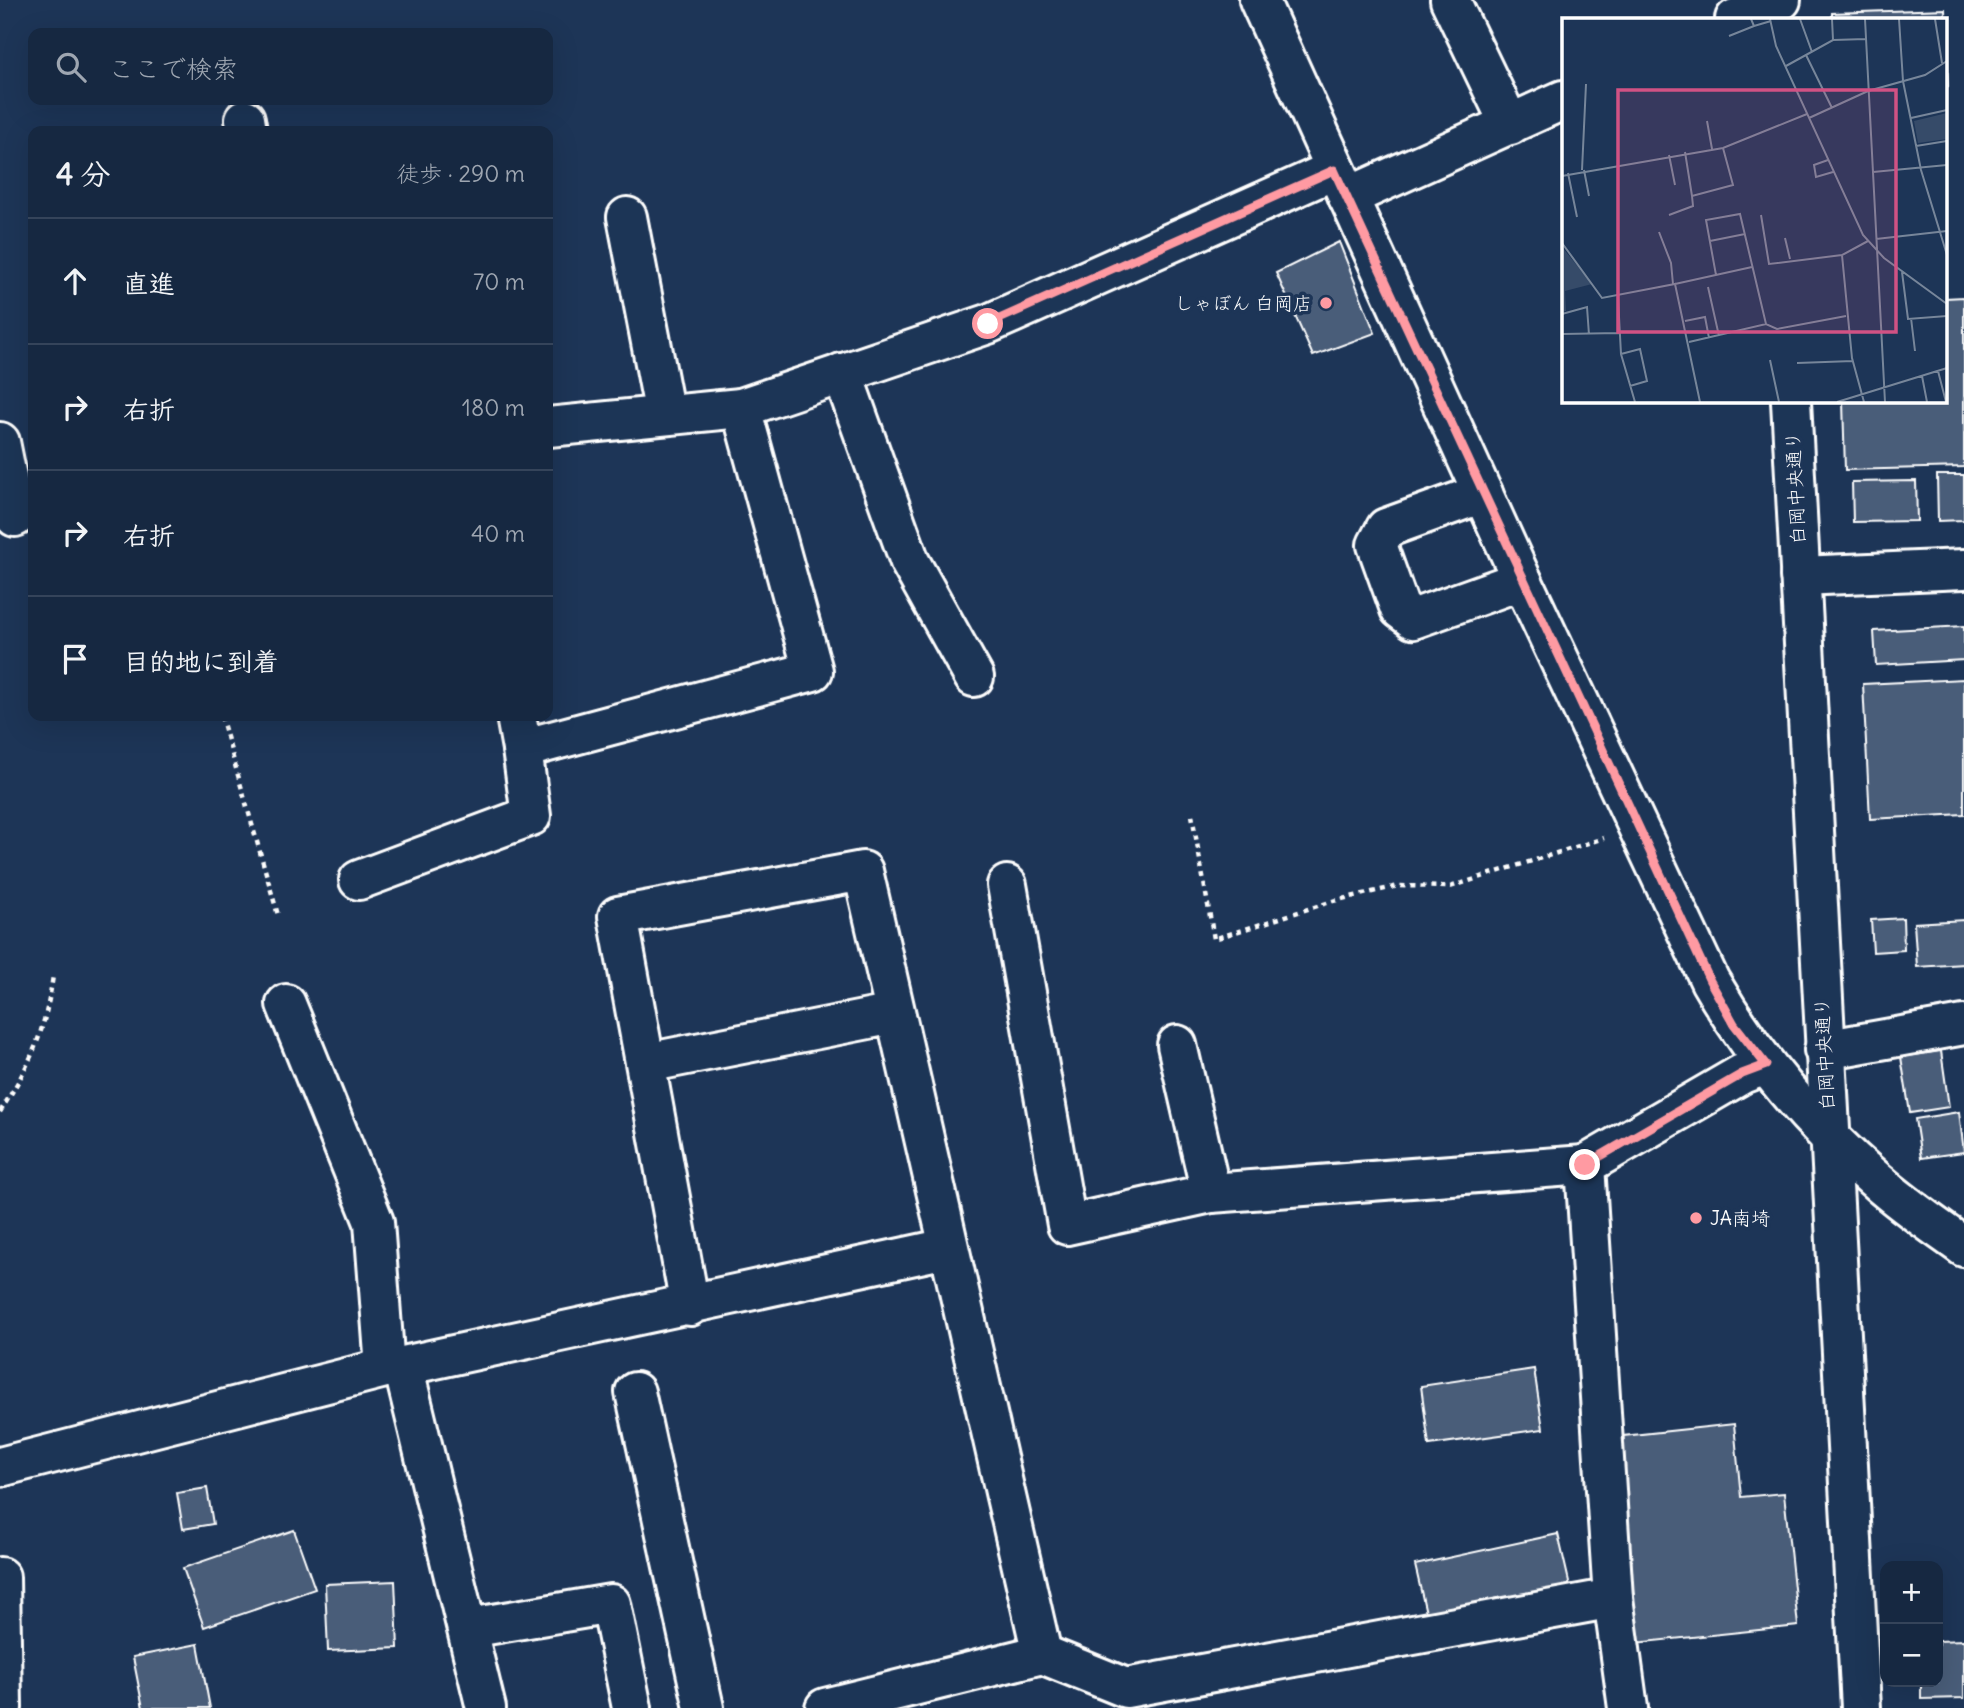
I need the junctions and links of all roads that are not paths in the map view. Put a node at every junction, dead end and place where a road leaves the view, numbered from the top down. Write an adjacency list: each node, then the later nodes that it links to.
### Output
1 (1259, 0): 7 (street)
2 (1450, 0): 6 (street)
3 (1772, 6): 4 (street)
4 (1738, 18)
5 (1562, 100): 6 (street)
6 (1510, 125): 7 (street)
7 (1341, 183): 9 (street); 15 (street)
8 (627, 217): 12 (street)
9 (842, 373): 11 (street); 20 (street)
10 (1791, 402): 18 (street, 白岡中央通り)
11 (741, 408): 12 (street); 21 (street)
12 (665, 415): 13 (street)
13 (553, 426)
14 (0, 442): 16 (street)
15 (1483, 493): 19 (street); 19 (street)
16 (16, 517)
17 (1964, 569): 18 (street)
18 (1800, 576): 28 (street, 白岡中央通り)
19 (1522, 580): 30 (street)
20 (974, 677)
21 (519, 732): 22 (street)
22 (359, 880)
23 (1007, 884): 33 (street)
24 (286, 1004): 37 (street)
25 (894, 1014): 29 (street); 29 (street); 35 (street)
26 (1964, 1026): 28 (street)
27 (1177, 1045): 33 (street)
28 (1824, 1049): 31 (street, 白岡中央通り)
29 (646, 1063): 36 (street)
30 (1766, 1065): 31 (street); 32 (street)
31 (1828, 1134): 34 (street); 52 (street, 白岡中央通り)
32 (1585, 1165): 33 (street); 41 (street)
33 (1211, 1193)
34 (1964, 1247)
35 (947, 1248): 36 (street); 43 (street)
36 (690, 1306): 37 (street)
37 (394, 1367): 39 (street); 42 (street)
38 (635, 1392): 48 (street)
39 (0, 1467)
40 (0, 1577): 45 (street)
41 (1613, 1598): 44 (street); 51 (street)
42 (469, 1628): 46 (street); 47 (street)
43 (1042, 1654): 44 (street); 49 (street)
44 (1083, 1671): 50 (street)
45 (2, 1708)
46 (486, 1708)
47 (632, 1708)
48 (704, 1708)
49 (825, 1708)
50 (1089, 1708)
51 (1628, 1708)
52 (1861, 1708)

